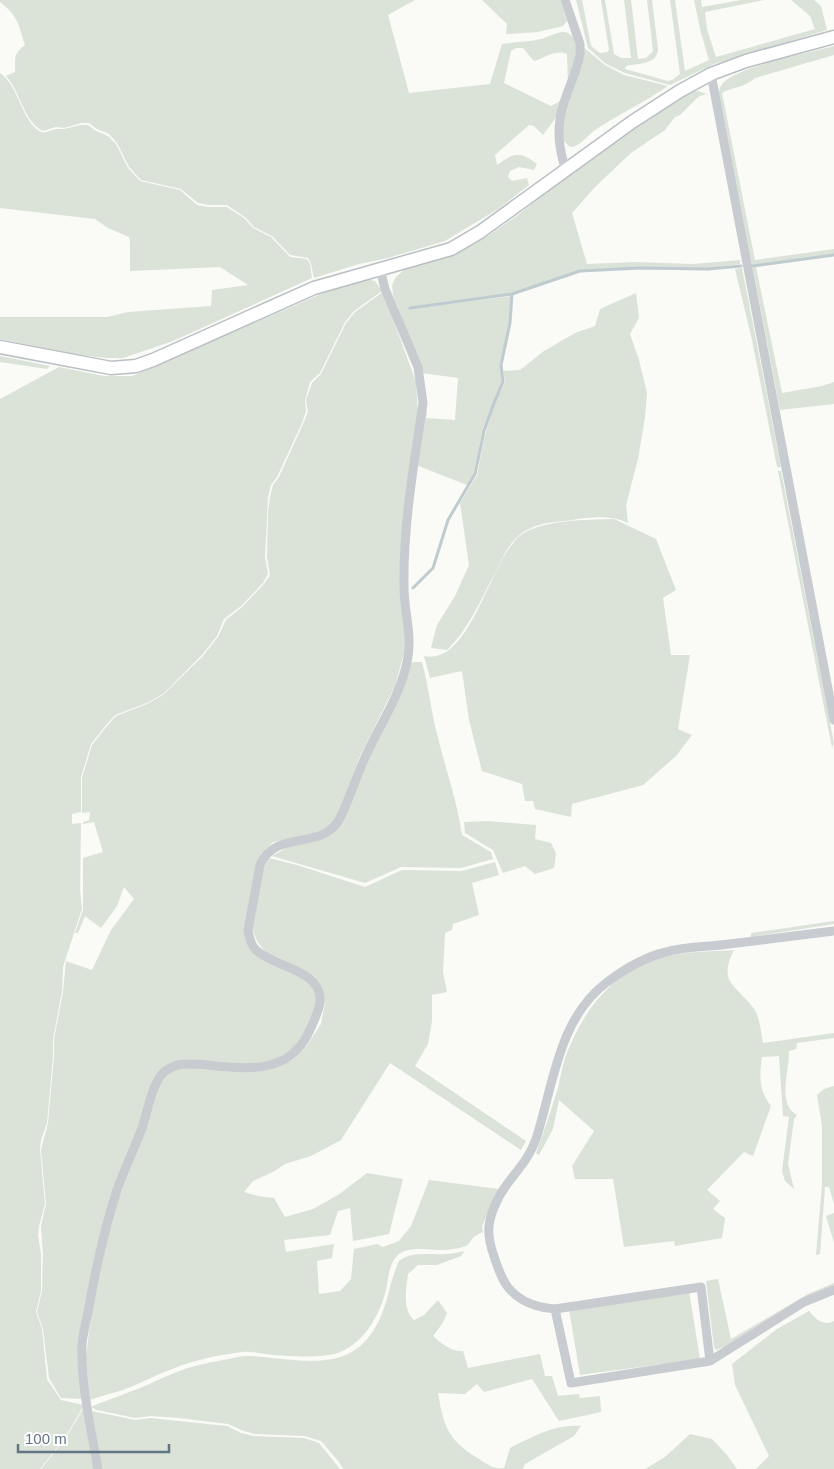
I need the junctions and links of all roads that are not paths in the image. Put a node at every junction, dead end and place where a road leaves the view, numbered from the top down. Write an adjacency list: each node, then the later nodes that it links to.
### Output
1 (565, 0): 4 (street)
2 (834, 37): 3 (main road)
3 (711, 74): 4 (main road); 7 (street)
4 (566, 171): 5 (main road)
5 (380, 268): 6 (main road); 12 (street)
6 (0, 347)
7 (834, 720)
8 (834, 931): 10 (street)
9 (834, 1290): 11 (street)
10 (555, 1309): 11 (street); 11 (street)
11 (710, 1361)
12 (98, 1469)

